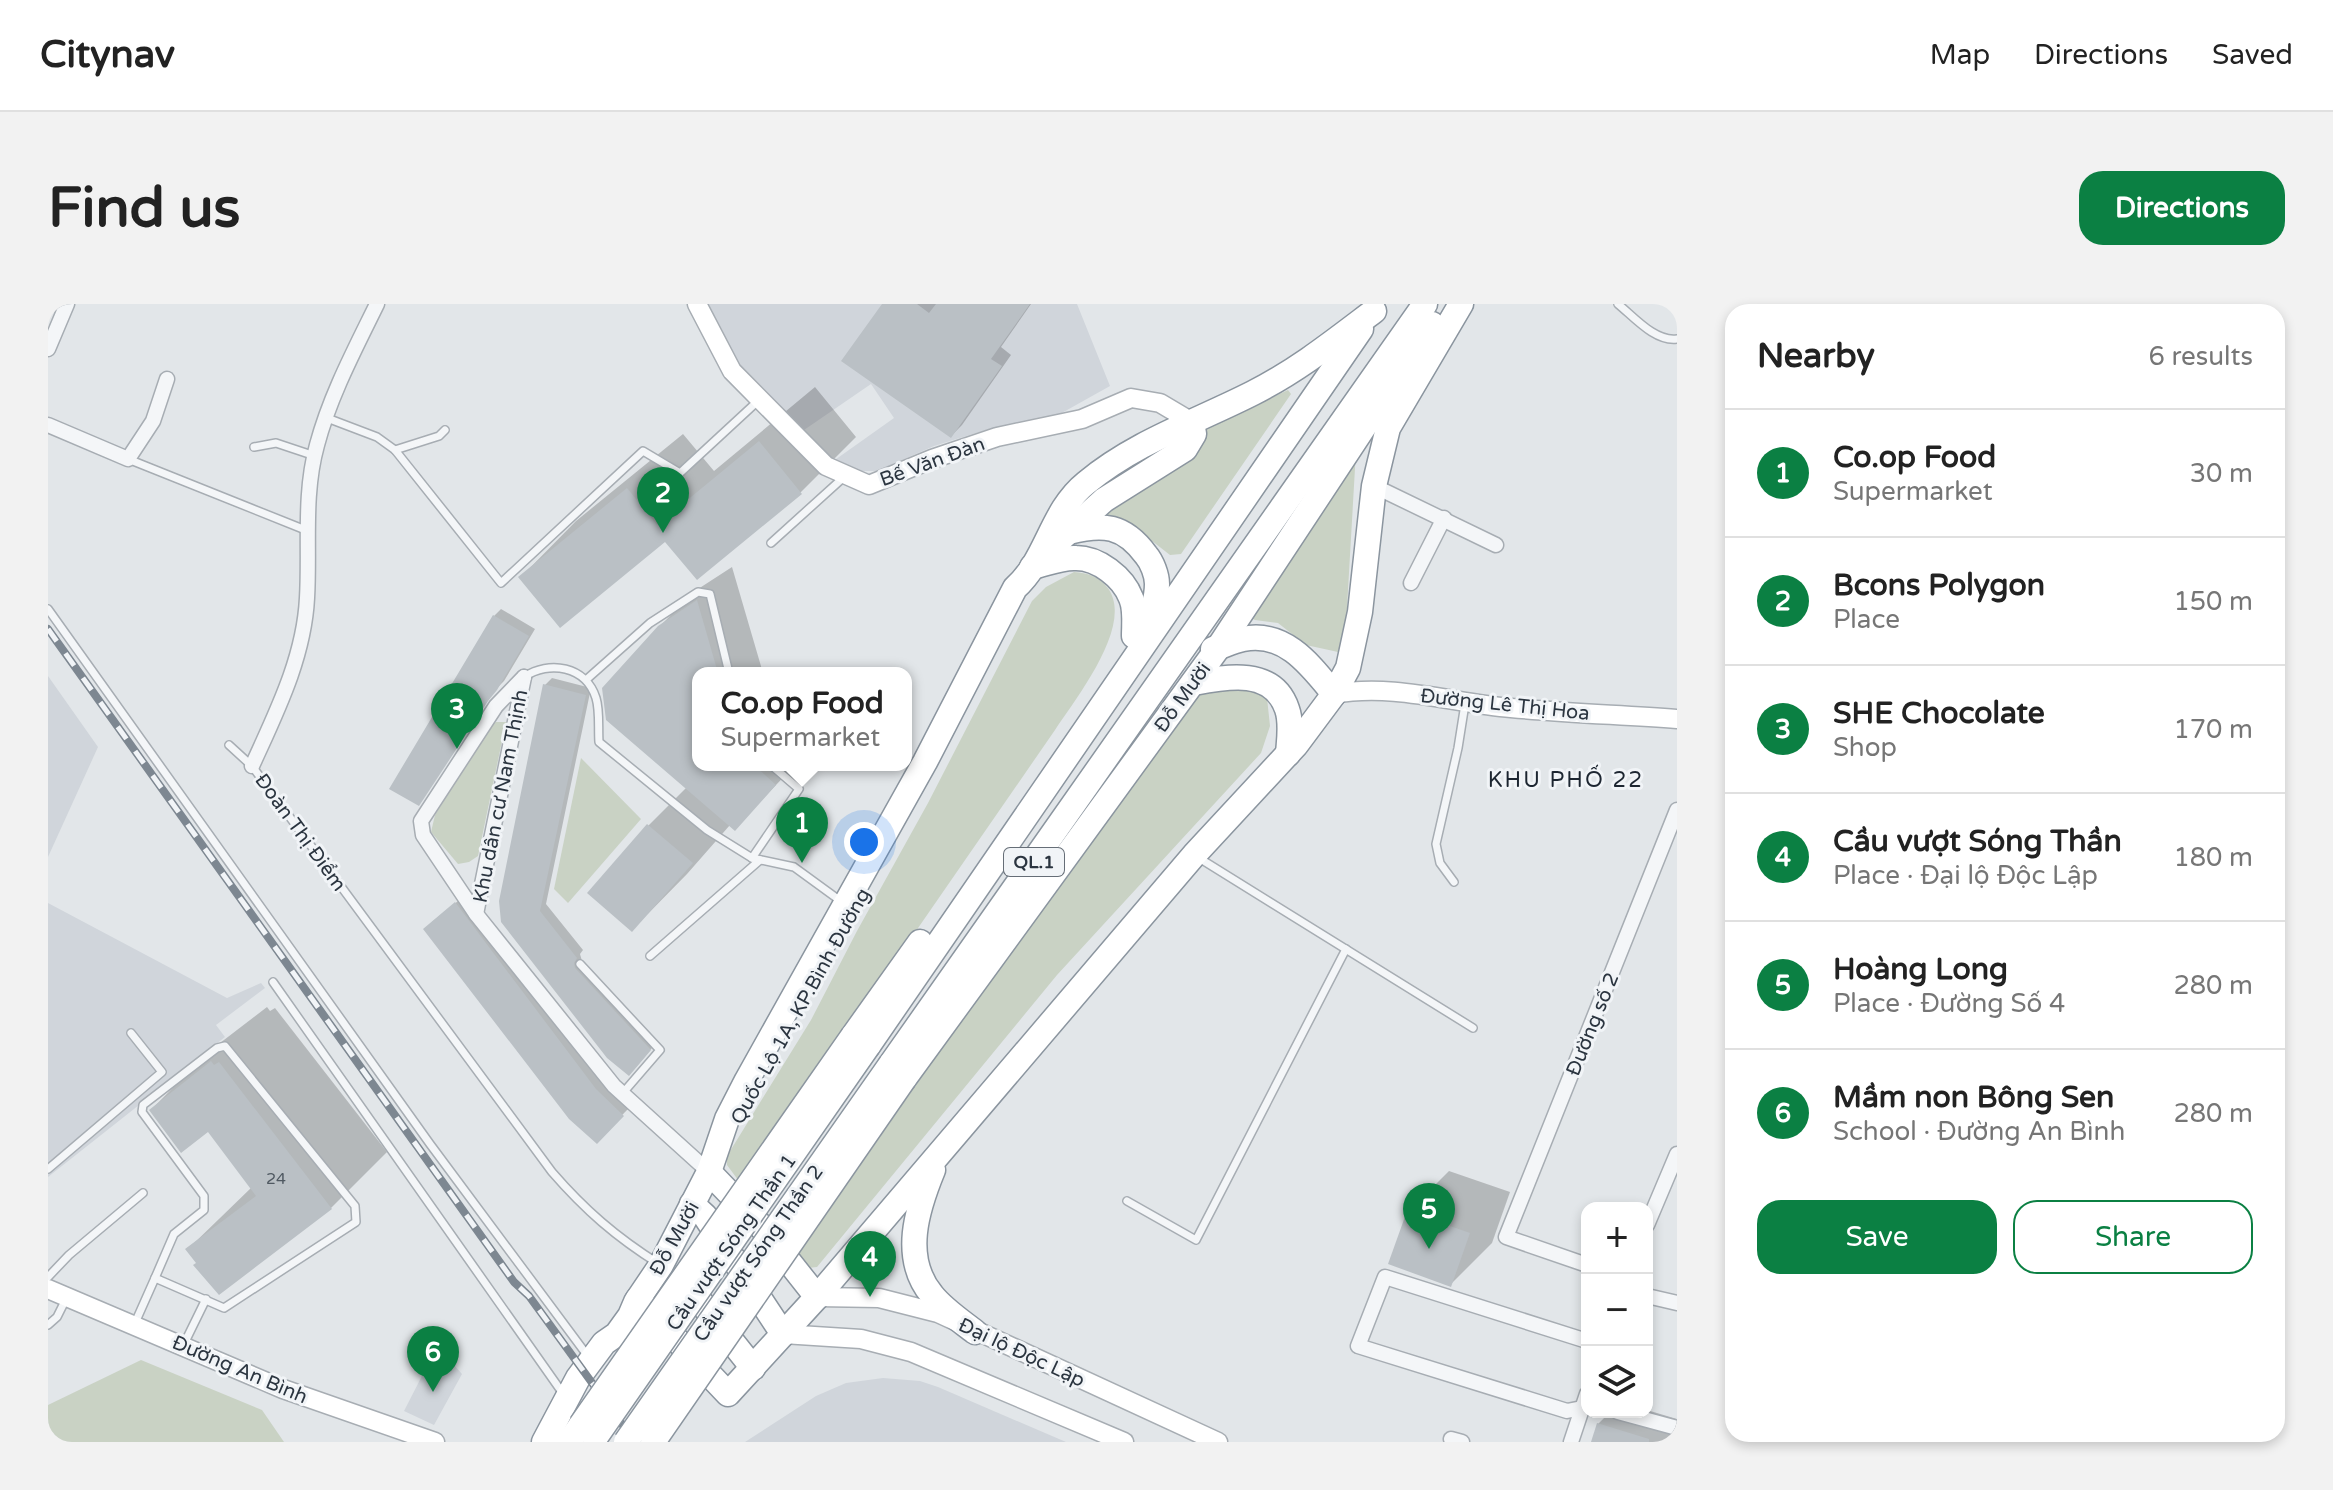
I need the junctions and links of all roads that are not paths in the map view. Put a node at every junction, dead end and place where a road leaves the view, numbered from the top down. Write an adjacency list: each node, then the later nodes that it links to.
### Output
1 (67, 304): 11 (street)
2 (377, 304): 14 (street, Đoàn Thị Điểm)
3 (697, 304): 13 (street)
4 (1425, 304): 36 (highway, Đỗ Mười / QL.1)
5 (1445, 304): 34 (highway, Đỗ Mười / QL.1)
6 (1461, 304): 23 (highway)
7 (1618, 304): 9 (lane)
8 (1370, 306): 10 (highway, QL.1); 35 (highway, QL.1)
9 (1677, 339)
10 (1336, 340): 15 (highway); 32 (highway, QL.1)
11 (48, 349)
12 (167, 379): 21 (street)
13 (760, 399): 19 (lane); 22 (street)
14 (327, 418): 19 (lane); 20 (street, Đoàn Thị Điểm)
15 (1192, 422): 22 (street, Bế Văn Đàn); 26 (highway); 29 (highway)
16 (48, 425): 21 (street)
17 (445, 430): 19 (lane)
18 (254, 447): 20 (lane)
19 (395, 450)
20 (315, 456): 25 (street, Đoàn Thị Điểm)
21 (128, 459): 25 (lane)
22 (845, 476): 27 (lane)
23 (1374, 486): 24 (street); 41 (highway)
24 (1444, 518): 28 (street); 30 (street)
25 (308, 531): 46 (street, Đoàn Thị Điểm)
26 (1067, 533): 29 (highway); 32 (highway)
27 (771, 543)
28 (1496, 545)
29 (1030, 572): 33 (highway); 52 (highway); 63 (highway, Quốc Lộ 1A, KP.Bình Đường)
30 (1411, 583)
31 (48, 609): 89 (lane)
32 (1152, 611): 33 (highway, QL.1); 35 (highway)
33 (1134, 636): 60 (highway, QL.1)
34 (1218, 648): 36 (highway); 40 (highway, Đỗ Mười / QL.1); 41 (highway)
35 (1133, 661): 60 (highway, QL.1)
36 (1176, 661): 61 (highway, Đỗ Mười / QL.1)
37 (728, 667): 39 (lane)
38 (524, 677): 39 (lane); 53 (street, Khu dân cư Nam Thịnh); 53 (street, Khu dân cư Nam Thịnh)
39 (587, 679): 50 (lane)
40 (1193, 683): 45 (highway); 61 (highway, Đỗ Mười / QL.1)
41 (1334, 694): 42 (street, Đường Lê Thị Hoa); 45 (highway)
42 (1465, 702): 43 (street, Đường Lê Thị Hoa); 51 (lane)
43 (1677, 719)
44 (229, 745): 46 (lane)
45 (1288, 754): 49 (highway)
46 (252, 766): 72 (lane, Đoàn Thị Điểm)
47 (778, 771): 50 (lane)
48 (1677, 810): 73 (street, Đường số 2)
49 (1194, 855): 54 (lane); 64 (highway)
50 (756, 859): 52 (lane); 55 (lane)
51 (1454, 882)
52 (844, 903): 63 (highway)
53 (476, 914): 62 (street, Khu dân cư Nam Thịnh)
54 (1346, 949): 58 (lane); 69 (lane)
55 (650, 956)
56 (580, 964): 62 (lane)
57 (273, 982): 91 (lane)
58 (1473, 1028)
59 (131, 1033): 66 (lane)
60 (860, 1041): 96 (highway, Cầu vượt Sóng Thần 1 / QL.1, bridge)
61 (897, 1072): 99 (highway, Cầu vượt Sóng Thần 2 / QL.1, bridge); 100 (highway, Cầu vượt Sóng Thần 2 / QL.1, bridge)
62 (622, 1094): 67 (street, Khu dân cư Nam Thịnh)
63 (723, 1137): 67 (highway, Đỗ Mười)
64 (941, 1151): 78 (highway); 85 (highway)
65 (1677, 1154): 71 (street)
66 (48, 1169)
67 (709, 1172): 70 (highway, Đỗ Mười); 78 (highway)
68 (143, 1193): 74 (lane)
69 (1127, 1201)
70 (692, 1204): 72 (highway, Đỗ Mười); 86 (highway)
71 (1653, 1211)
72 (663, 1262): 81 (highway, Đỗ Mười); 90 (highway)
73 (1581, 1263)
74 (48, 1277)
75 (155, 1278): 80 (lane); 80 (lane); 84 (lane)
76 (48, 1289): 77 (street, Đường An Bình)
77 (67, 1297): 83 (lane); 84 (street, Đường An Bình)
78 (817, 1297): 85 (street, Đại lộ Độc Lập); 86 (highway)
79 (1653, 1297): 82 (street)
80 (206, 1299): 88 (lane)
81 (637, 1300): 89 (highway, Đỗ Mười); 90 (highway)
82 (1677, 1303)
83 (48, 1325)
84 (135, 1325): 88 (street, Đường An Bình)
85 (975, 1332): 102 (street, Đại lộ Độc Lập)
86 (783, 1334): 90 (highway); 101 (street, Đại lộ Độc Lập)
87 (1581, 1339): 92 (street)
88 (183, 1346): 97 (street, Đường An Bình)
89 (597, 1352): 91 (highway, Đỗ Mười)
90 (753, 1368)
91 (568, 1400): 98 (highway, Đỗ Mười)
92 (1581, 1405)
93 (1581, 1414): 103 (street)
94 (1640, 1418): 95 (street)
95 (1677, 1428)
96 (584, 1437)
97 (435, 1442)
98 (544, 1442)
99 (626, 1442)
100 (653, 1442)
101 (1124, 1442)
102 (1218, 1442)
103 (1571, 1442)

